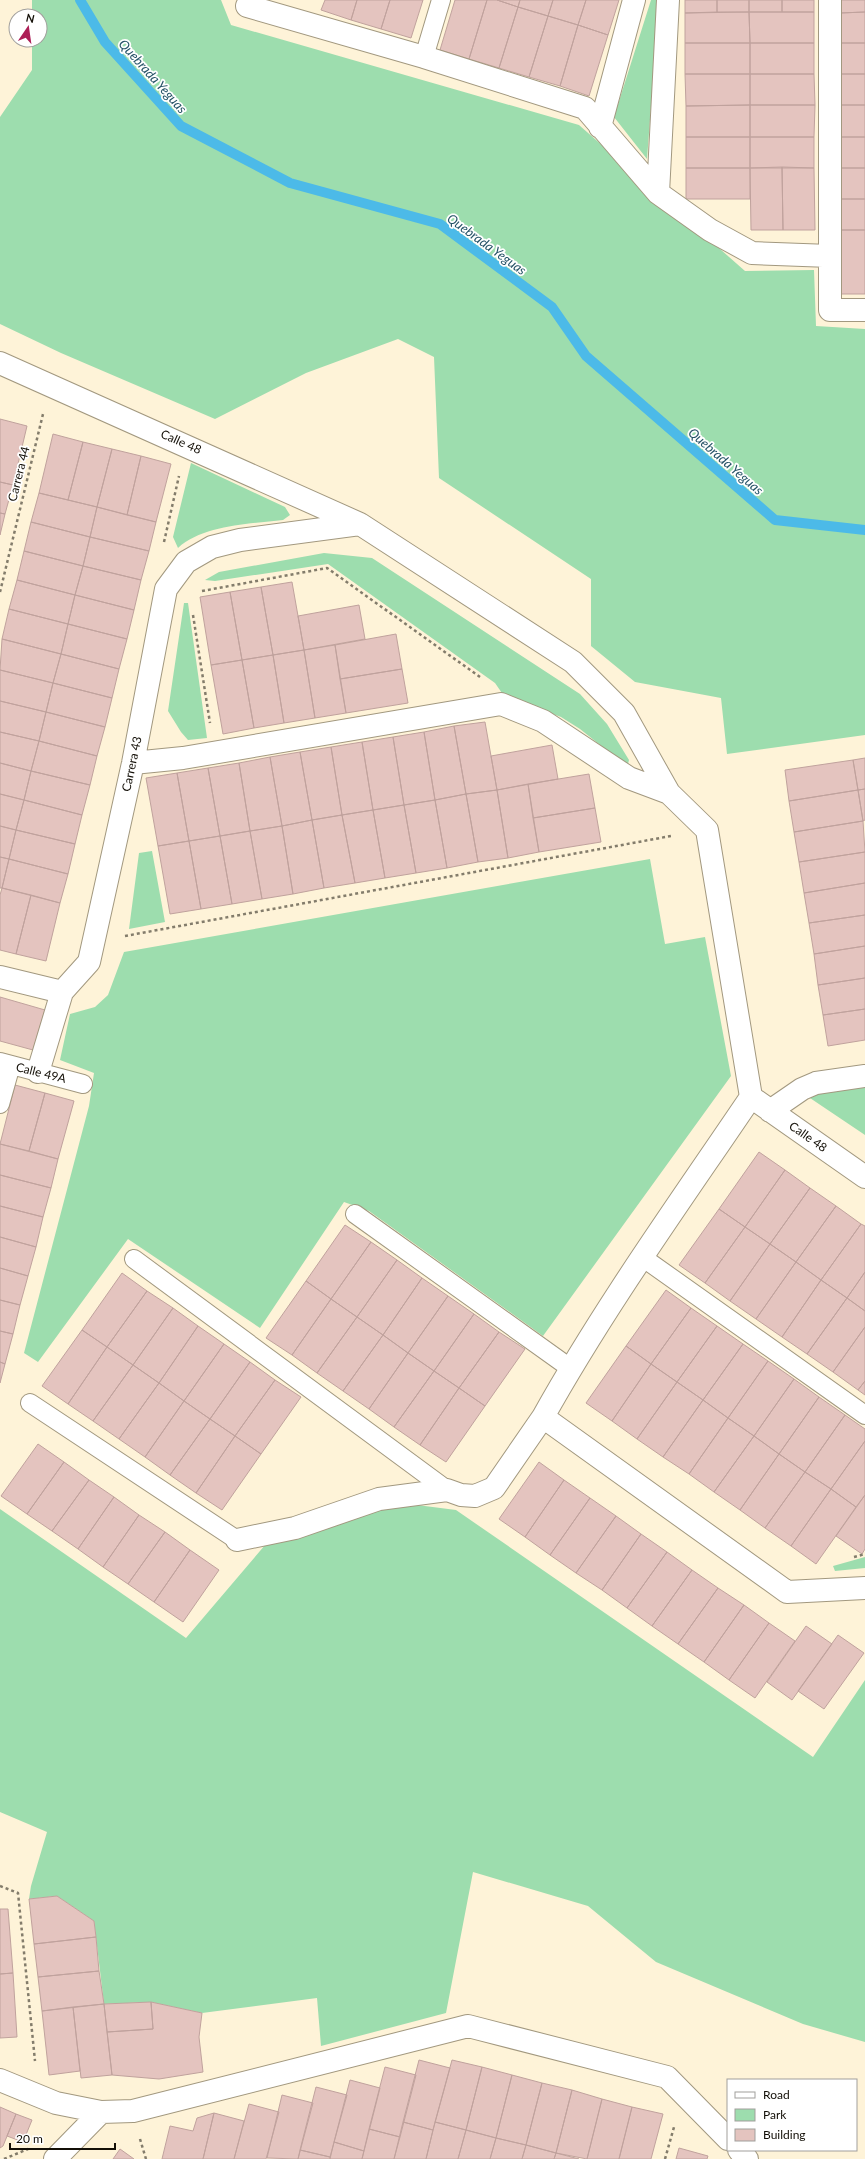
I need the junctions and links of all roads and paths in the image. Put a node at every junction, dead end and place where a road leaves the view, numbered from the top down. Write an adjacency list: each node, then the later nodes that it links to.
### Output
1 (441, 0): 6 (lane)
2 (634, 0): 7 (street)
3 (668, 0): 8 (street)
4 (830, 0): 9 (street)
5 (247, 6): 6 (street)
6 (424, 57): 7 (street)
7 (600, 127): 8 (street)
8 (658, 193): 9 (street)
9 (830, 256): 10 (street)
10 (865, 310)
11 (0, 363): 12 (street, Calle 48)
12 (51, 385): 13 (street, Calle 48); 16 (path, Carrera 44)
13 (186, 445): 14 (street, Calle 48); 15 (path)
14 (360, 524): 15 (street); 21 (street, Calle 48)
15 (166, 589): 17 (path); 20 (street, Carrera 43)
16 (0, 592)
17 (189, 593): 18 (path); 19 (path)
18 (501, 704): 19 (street); 21 (street)
19 (216, 753): 20 (street)
20 (132, 763): 23 (street, Carrera 43)
21 (669, 793): 22 (street)
22 (707, 830): 23 (path); 30 (street)
23 (94, 942): 25 (street, Carrera 43)
24 (0, 977): 25 (street)
25 (62, 992): 27 (street, Carrera 43)
26 (5, 1064): 27 (lane, Calle 49A); 31 (lane)
27 (38, 1072): 29 (lane, Calle 49A)
28 (865, 1076): 32 (street)
29 (83, 1084)
30 (751, 1097): 32 (street, Calle 48); 35 (street)
31 (0, 1104)
32 (770, 1110): 33 (street, Calle 48)
33 (865, 1177)
34 (355, 1214): 37 (lane)
35 (642, 1257): 37 (street); 39 (lane)
36 (134, 1259): 41 (lane)
37 (570, 1368): 40 (street)
38 (30, 1403): 42 (lane)
39 (865, 1415)
40 (543, 1417): 41 (street); 43 (street)
41 (447, 1490): 42 (street)
42 (237, 1540)
43 (865, 1588)
44 (0, 1886): 46 (path)
45 (0, 2080): 46 (street)
46 (39, 2096): 47 (street)
47 (101, 2112): 48 (street); 50 (street)
48 (727, 2138)
49 (740, 2151): 51 (street)
50 (55, 2159)
51 (747, 2159)

